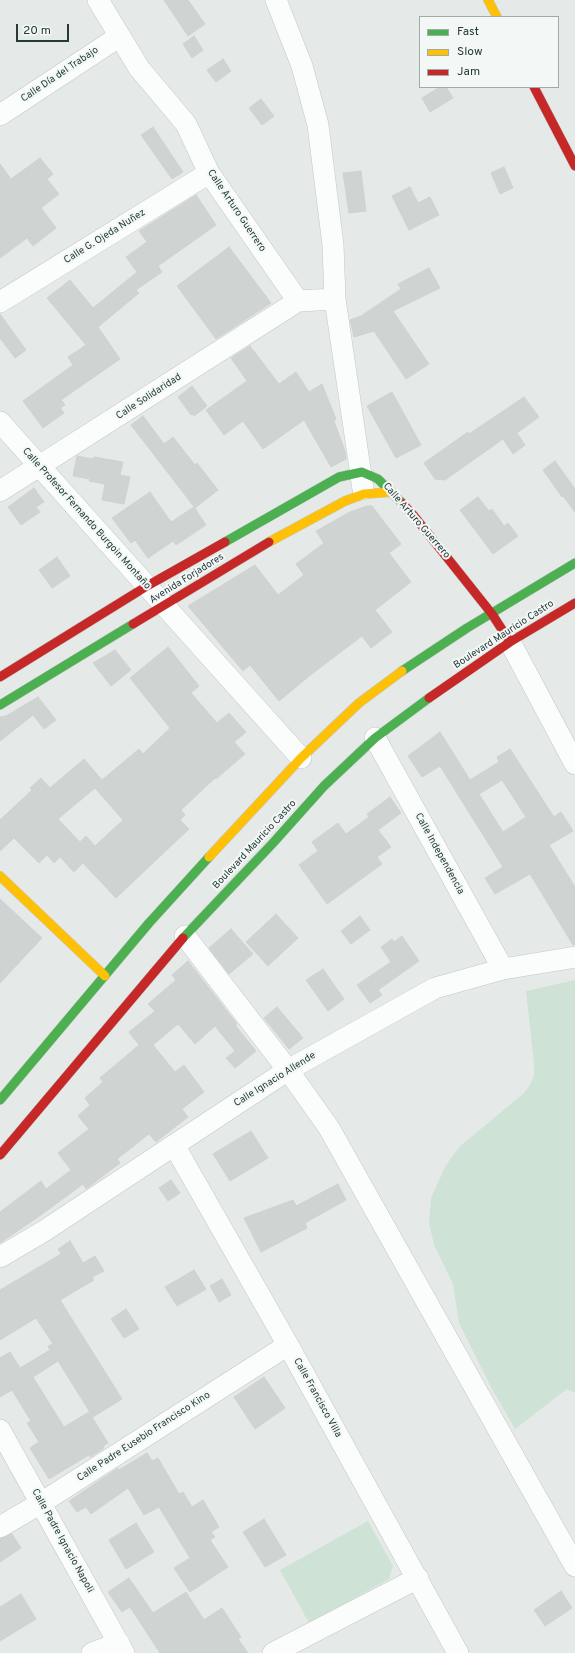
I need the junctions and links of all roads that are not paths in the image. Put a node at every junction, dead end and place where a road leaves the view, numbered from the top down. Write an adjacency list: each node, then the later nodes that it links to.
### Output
1 (98, 0): 5 (street, Calle Arturo Guerrero)
2 (276, 0): 10 (street)
3 (488, 0): 4 (main road)
4 (496, 16)
5 (120, 36): 7 (street, Calle Día del Trabajo); 9 (street, Calle Arturo Guerrero)
6 (535, 88): 8 (main road)
7 (0, 115)
8 (575, 166)
9 (209, 173): 11 (street, Calle Arturo Guerrero); 12 (street, Calle G. Ojeda Nuñez)
10 (335, 299): 11 (street); 15 (street)
11 (298, 301): 14 (street, Calle Solidaridad)
12 (0, 302)
13 (0, 422): 14 (street, Calle Profesor Fernando Burgoin Montaño)
14 (40, 467): 16 (street, Calle Solidaridad); 20 (street, Calle Profesor Fernando Burgoin Montaño)
15 (362, 472): 17 (main road, Calle Arturo Guerrero); 18 (street); 20 (main road, Avenida Forjadores)
16 (0, 491)
17 (392, 492): 18 (main road, Avenida Forjadores); 23 (main road, Calle Arturo Guerrero)
18 (364, 494): 22 (main road, Avenida Forjadores)
19 (575, 563): 23 (main road)
20 (147, 586): 22 (street, Calle Profesor Fernando Burgoin Montaño); 25 (main road, Avenida Forjadores)
21 (575, 603): 24 (main road, Boulevard Mauricio Castro)
22 (163, 606): 26 (main road, Avenida Forjadores); 28 (street, Calle Profesor Fernando Burgoin Montaño)
23 (492, 614): 24 (main road, Calle Arturo Guerrero); 28 (main road)
24 (510, 642): 27 (main road, Boulevard Mauricio Castro); 29 (street)
25 (0, 676)
26 (0, 705)
27 (375, 738): 31 (main road, Boulevard Mauricio Castro); 33 (street, Calle Independencia)
28 (301, 758): 34 (main road)
29 (575, 764)
30 (0, 876): 34 (main road)
31 (185, 936): 35 (street); 38 (main road, Boulevard Mauricio Castro)
32 (575, 957): 33 (street, Calle Ignacio Allende)
33 (503, 969): 35 (street, Calle Ignacio Allende)
34 (105, 976): 36 (main road)
35 (288, 1070): 37 (street, Calle Ignacio Allende); 44 (street)
36 (0, 1100)
37 (174, 1145): 39 (street, Calle Ignacio Allende); 40 (street, Calle Francisco Villa)
38 (0, 1155)
39 (0, 1257)
40 (288, 1345): 42 (street, Calle Padre Eusebio Francisco Kino); 45 (street, Calle Francisco Villa)
41 (0, 1430): 42 (street, Calle Padre Ignacio Napoli)
42 (41, 1503): 43 (street, Calle Padre Eusebio Francisco Kino); 46 (street, Calle Padre Ignacio Napoli)
43 (0, 1527)
44 (575, 1566)
45 (418, 1578): 48 (street); 49 (street, Calle Francisco Villa)
46 (122, 1648): 47 (street)
47 (92, 1653)
48 (273, 1653)
49 (458, 1653)

